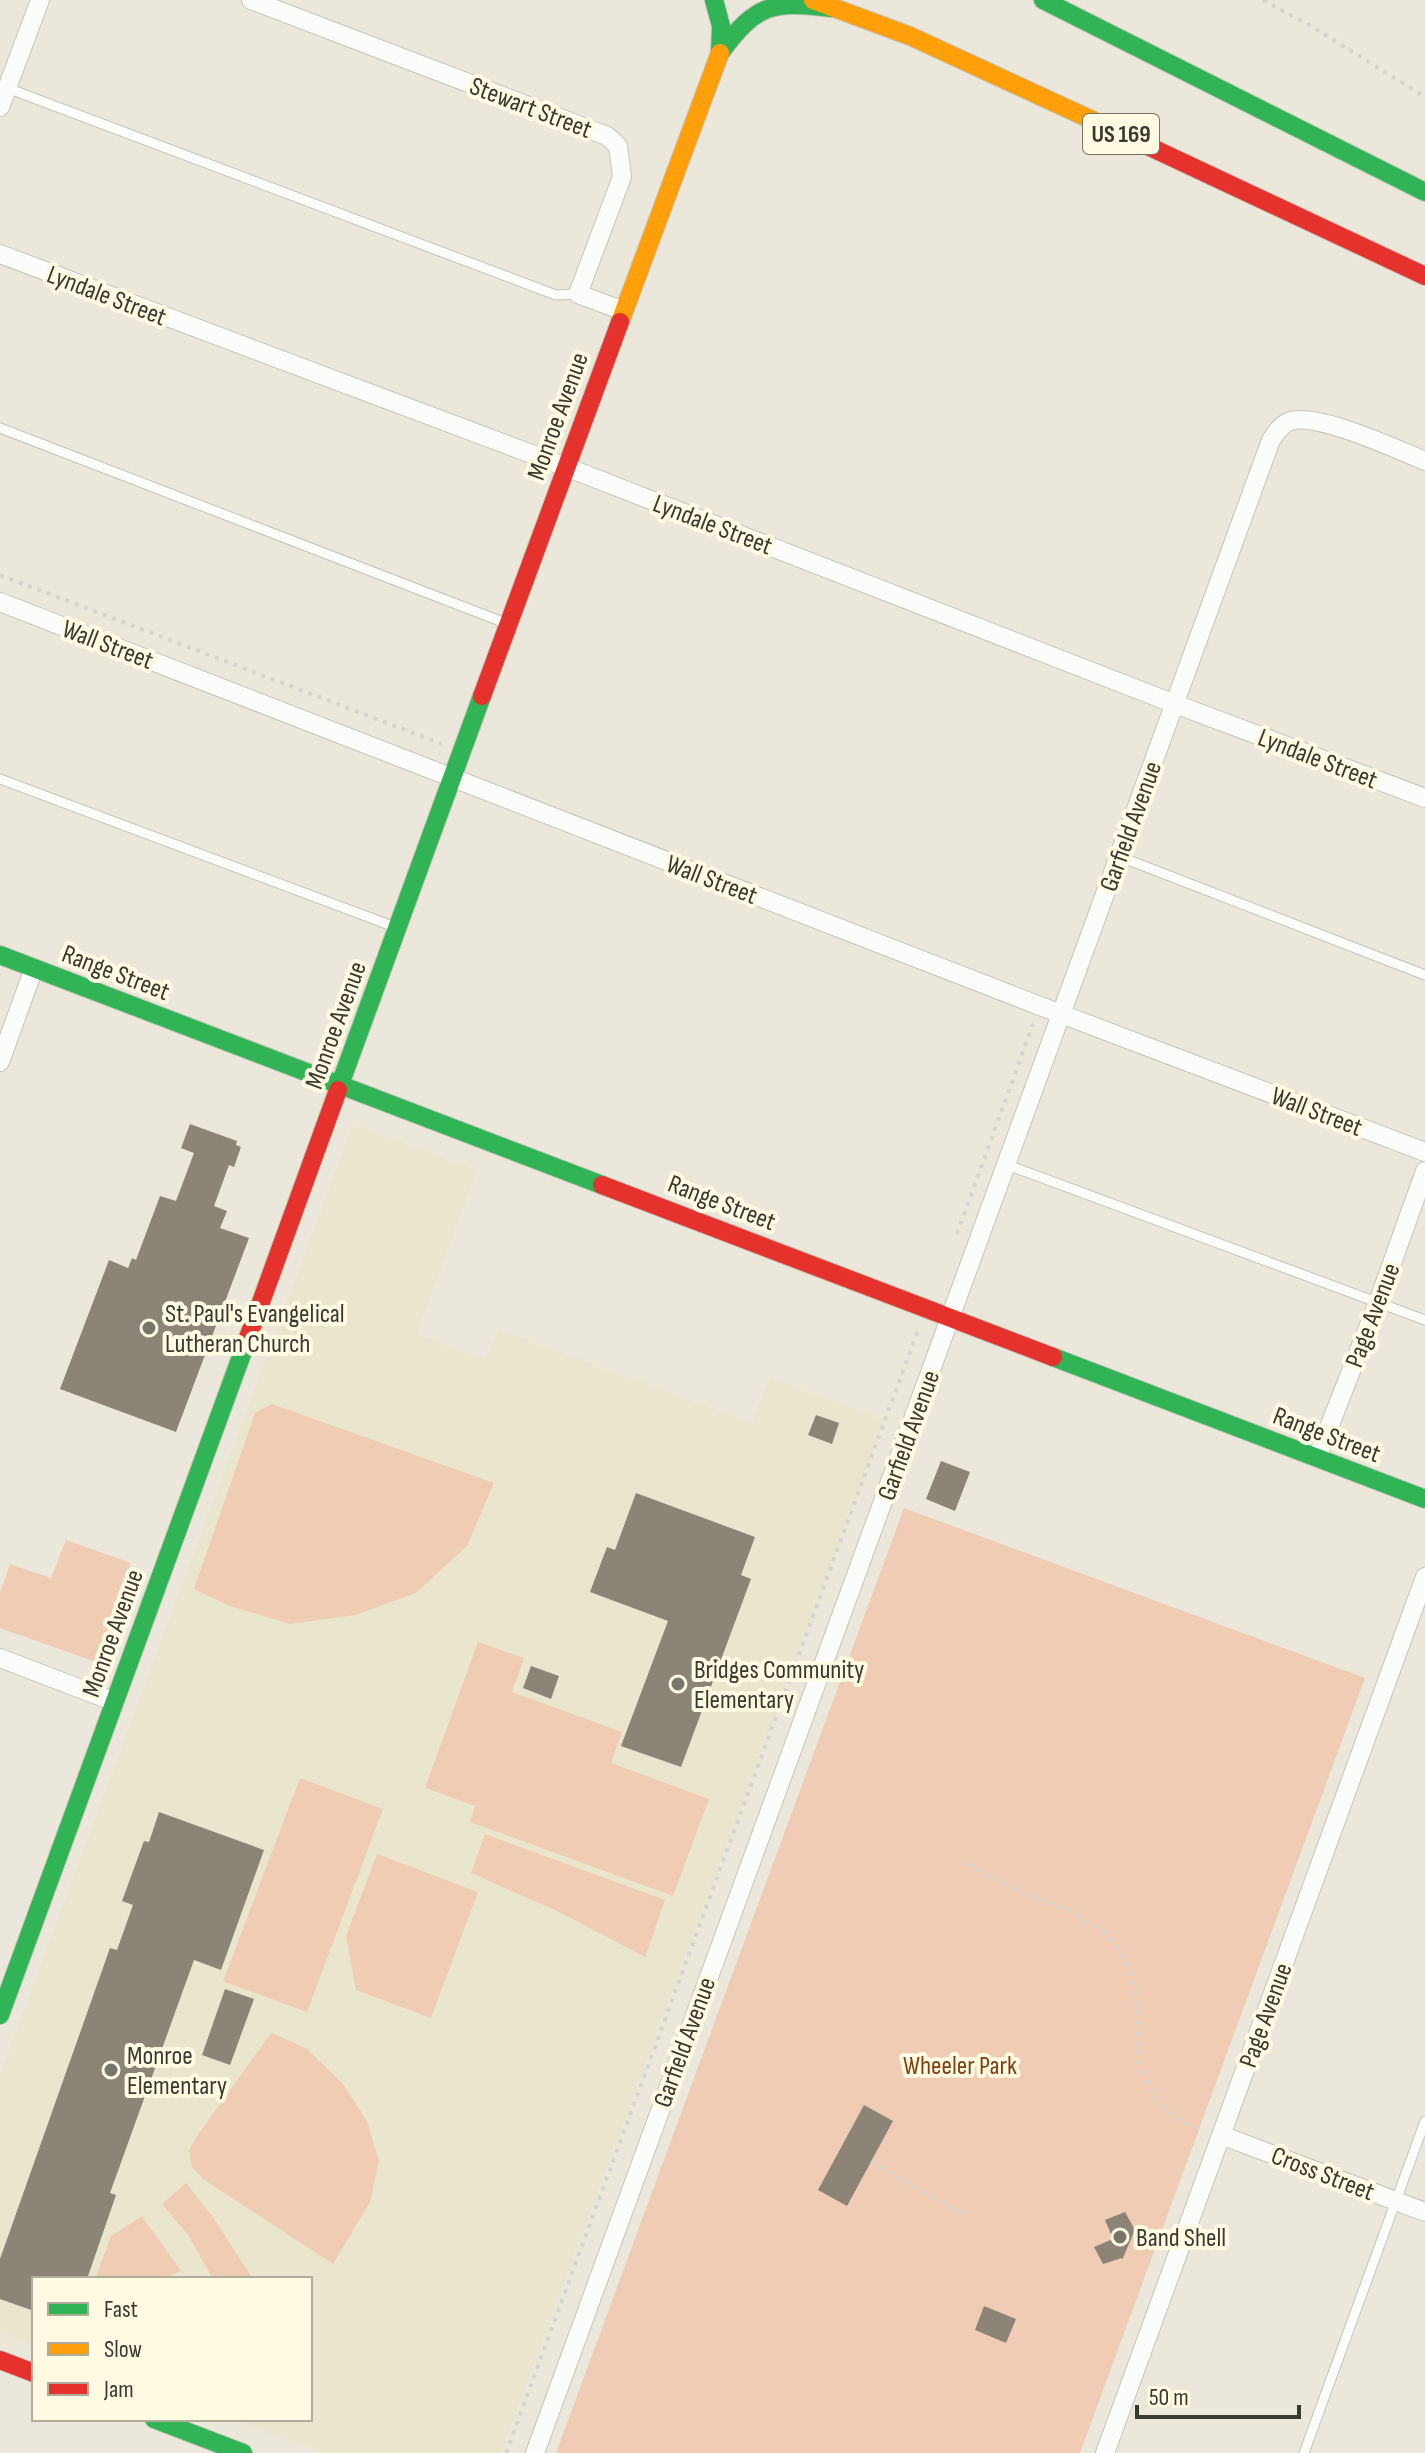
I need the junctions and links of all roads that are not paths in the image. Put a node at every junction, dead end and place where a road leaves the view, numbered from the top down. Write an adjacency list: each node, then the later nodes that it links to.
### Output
1 (40, 0): 8 (street)
2 (251, 0): 13 (street, Stewart Street)
3 (714, 0): 7 (main road)
4 (813, 0): 6 (main road, US 169)
5 (1043, 0): 10 (main road)
6 (838, 9): 7 (main road); 12 (main road, US 169)
7 (720, 53): 14 (main road, Monroe Avenue)
8 (7, 88): 9 (street); 13 (lane)
9 (0, 107)
10 (1425, 192)
11 (0, 254): 17 (street, Lyndale Street)
12 (1421, 275)
13 (578, 294): 14 (street)
14 (624, 311): 17 (main road, Monroe Avenue)
15 (0, 428): 19 (lane)
16 (1425, 461): 20 (street, Garfield Avenue)
17 (566, 467): 19 (main road, Monroe Avenue); 20 (street, Lyndale Street)
18 (0, 602): 22 (street, Wall Street)
19 (509, 624): 22 (main road, Monroe Avenue)
20 (1175, 704): 23 (street, Lyndale Street); 24 (street, Garfield Avenue)
21 (0, 779): 25 (lane)
22 (452, 779): 25 (main road, Monroe Avenue); 29 (street, Wall Street)
23 (1425, 798)
24 (1118, 856): 28 (lane); 29 (street, Garfield Avenue)
25 (398, 929): 31 (main road, Monroe Avenue)
26 (0, 955): 27 (main road, Range Street)
27 (34, 968): 30 (street); 31 (main road, Range Street)
28 (1425, 975)
29 (1061, 1014): 32 (street, Wall Street); 33 (street, Garfield Avenue)
30 (0, 1062)
31 (340, 1086): 36 (main road, Range Street); 42 (main road, Monroe Avenue)
32 (1425, 1152)
33 (1005, 1164): 35 (lane); 36 (street, Garfield Avenue)
34 (1425, 1171): 35 (street, Page Avenue)
35 (1378, 1302): 37 (lane); 38 (street, Page Avenue)
36 (951, 1317): 38 (main road, Range Street); 52 (street, Garfield Avenue)
37 (1425, 1320)
38 (1317, 1458): 39 (main road, Range Street)
39 (1425, 1499)
40 (1425, 1577): 45 (street, Page Avenue)
41 (0, 1658): 42 (street)
42 (115, 1702): 43 (main road, Monroe Avenue)
43 (0, 2015)
44 (1425, 2121): 46 (lane)
45 (1221, 2135): 46 (street, Cross Street); 53 (street, Page Avenue)
46 (1396, 2201): 47 (street, Cross Street); 54 (lane)
47 (1425, 2212)
48 (0, 2360): 49 (main road)
49 (32, 2372)
50 (159, 2421): 51 (main road)
51 (243, 2453)
52 (535, 2453)
53 (1105, 2453)
54 (1304, 2453)

